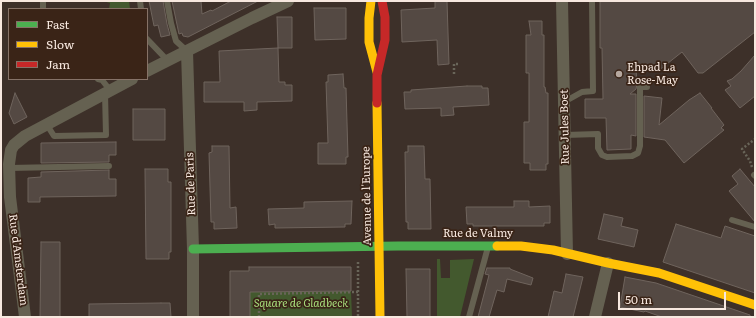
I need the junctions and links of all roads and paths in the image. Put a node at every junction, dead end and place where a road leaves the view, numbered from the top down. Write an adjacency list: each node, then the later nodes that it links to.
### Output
1 (167, 1): 8 (lane)
2 (288, 1): 8 (street)
3 (371, 1): 13 (street, Avenue de l'Europe)
4 (382, 1): 13 (street, Avenue de l'Europe)
5 (562, 1): 18 (street, Rue Jules Boet)
6 (592, 1): 18 (lane)
7 (148, 40): 9 (lane)
8 (187, 51): 9 (street); 30 (street, Rue de Paris)
9 (168, 61): 11 (street)
10 (458, 64): 12 (path)
11 (148, 71)
12 (454, 74)
13 (377, 75): 29 (street, Avenue de l'Europe)
14 (102, 80): 17 (lane)
15 (128, 80): 17 (street, Rue d'Amsterdam)
16 (647, 87): 20 (lane)
17 (108, 92): 19 (street, Rue d'Amsterdam); 19 (lane)
18 (564, 102): 20 (street, Rue Jules Boet)
19 (46, 125): 23 (street, Rue d'Amsterdam)
20 (565, 135): 31 (street, Rue Jules Boet)
21 (755, 139): 24 (path)
22 (109, 166): 23 (lane)
23 (9, 173): 35 (street, Rue d'Amsterdam)
24 (755, 175)
25 (732, 220): 26 (lane)
26 (755, 227)
27 (488, 246): 29 (street, Rue de Valmy); 31 (street, Rue de Valmy); 40 (lane)
28 (358, 247): 29 (street, Rue de Valmy); 30 (street, Rue de Valmy); 33 (path)
29 (379, 247): 39 (street, Avenue de l'Europe)
30 (192, 249): 36 (street, Rue de Paris)
31 (567, 254): 32 (street, Rue de Valmy)
32 (608, 263): 34 (street, Rue de Valmy); 41 (street)
33 (358, 292): 37 (path); 38 (path)
34 (755, 305)
35 (25, 317)
36 (192, 317)
37 (259, 317)
38 (358, 317)
39 (380, 317)
40 (469, 317)
41 (595, 317)

